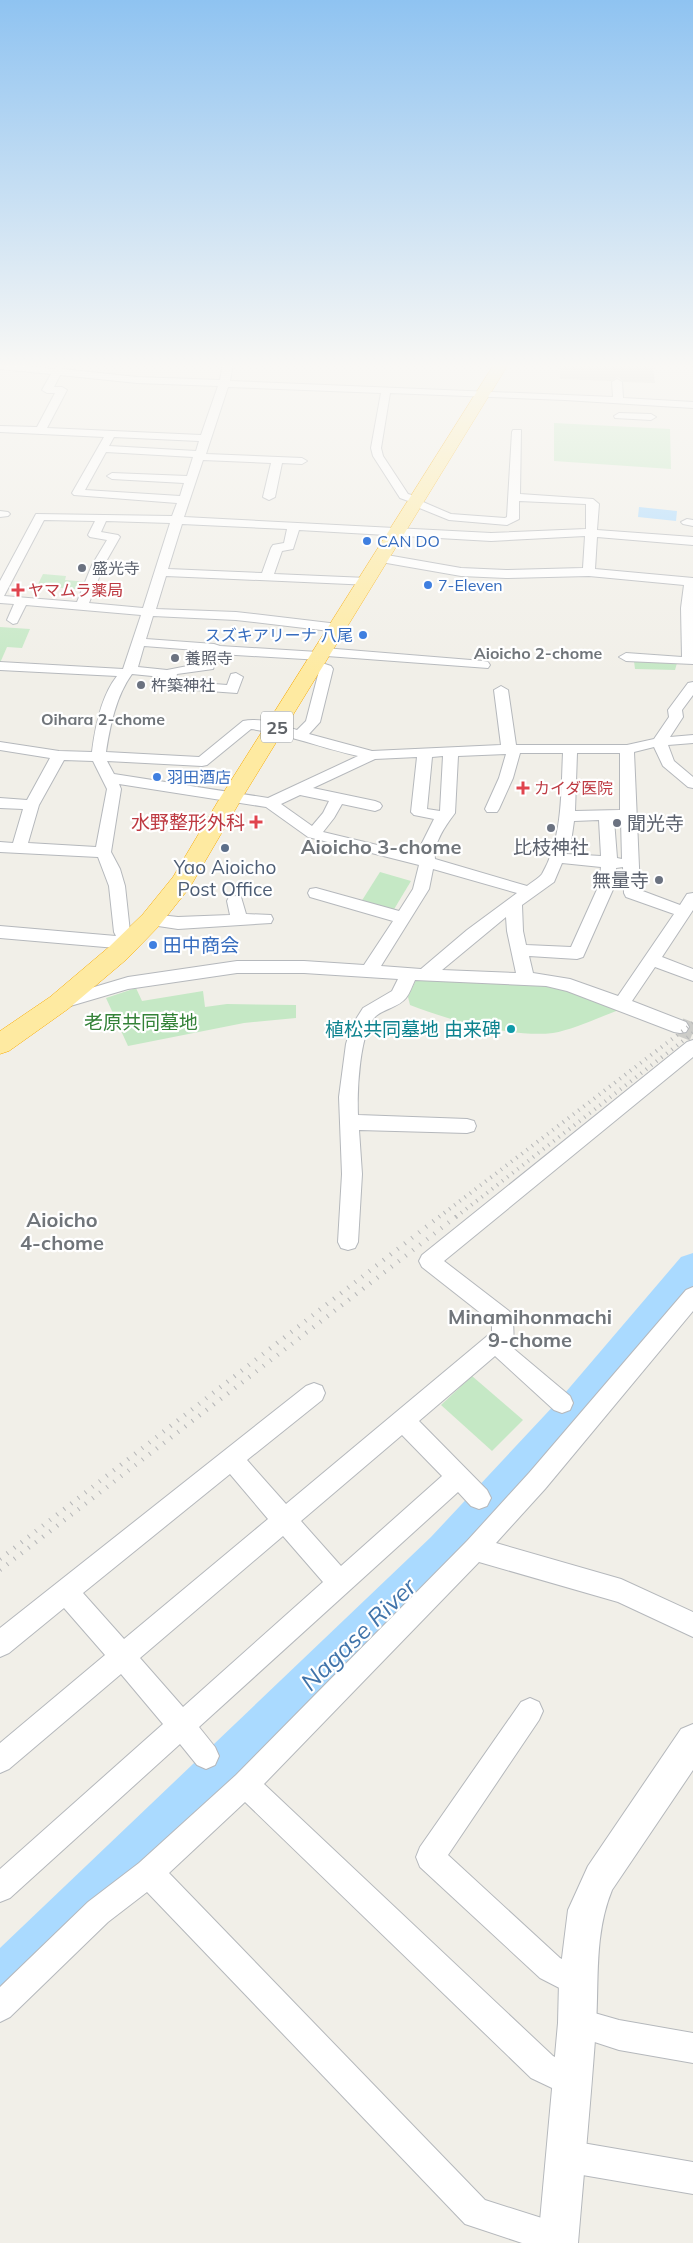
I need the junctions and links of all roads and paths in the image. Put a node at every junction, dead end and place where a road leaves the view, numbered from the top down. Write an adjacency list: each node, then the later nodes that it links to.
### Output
1 (92, 468): 11 (street)
2 (195, 468): 8 (street)
3 (275, 468): 9 (street)
4 (386, 468): 12 (street)
5 (437, 468): 12 (highway, 25)
6 (516, 468): 10 (street)
7 (112, 476): 8 (street)
8 (191, 480): 11 (street)
9 (269, 497)
10 (515, 497): 12 (street); 17 (street)
11 (184, 500): 14 (street)
12 (417, 501): 16 (highway, 25)
13 (102, 518): 14 (street); 25 (street); 28 (street)
14 (177, 520): 15 (street); 20 (street)
15 (294, 525): 16 (street); 22 (street)
16 (396, 533): 17 (street); 19 (highway, 25)
17 (592, 533): 18 (street); 21 (street)
18 (693, 541)
19 (381, 558): 21 (street); 23 (highway, 25)
20 (161, 572): 22 (street); 29 (street)
21 (589, 572): 24 (street)
22 (266, 578): 23 (street)
23 (367, 582): 31 (highway, 25)
24 (692, 582): 36 (street)
25 (0, 593)
26 (0, 599): 27 (street)
27 (22, 601): 28 (street); 30 (street)
28 (82, 606): 29 (street)
29 (148, 612): 31 (street); 32 (street)
30 (14, 620)
31 (338, 628): 35 (highway, 25)
32 (139, 642): 33 (street); 39 (street)
33 (216, 650): 35 (street); 40 (street)
34 (626, 657): 36 (street)
35 (320, 658): 37 (street); 44 (highway, 25); 45 (street)
36 (691, 661)
37 (483, 665)
38 (0, 666): 39 (street)
39 (128, 671): 40 (street); 56 (street)
40 (170, 674): 41 (street)
41 (236, 677)
42 (693, 686): 47 (street)
43 (501, 690): 50 (street)
44 (276, 728): 45 (street); 56 (street); 60 (highway, 25)
45 (300, 736): 55 (street)
46 (693, 739): 47 (street)
47 (660, 742): 51 (street); 58 (street)
48 (0, 746): 54 (street)
49 (570, 748): 50 (street); 51 (street); 70 (street)
50 (511, 749): 52 (street); 66 (street)
51 (627, 749): 68 (street)
52 (451, 751): 53 (street); 69 (street)
53 (425, 754): 55 (street); 69 (street)
54 (59, 755): 56 (street); 64 (street)
55 (372, 755): 59 (street)
56 (98, 756): 57 (street)
57 (110, 778): 60 (street); 74 (street)
58 (693, 784)
59 (299, 790): 61 (street); 63 (street)
60 (231, 798): 63 (street); 88 (highway, 25)
61 (338, 798): 65 (street); 71 (street)
62 (0, 803): 64 (street)
63 (270, 803): 71 (street)
64 (32, 805): 73 (street)
65 (375, 806)
66 (492, 809)
67 (606, 815): 68 (street); 70 (street); 77 (street)
68 (628, 815): 78 (street)
69 (443, 816): 76 (street)
70 (567, 816): 75 (street)
71 (313, 834): 76 (street)
72 (0, 847): 73 (street)
73 (19, 848): 74 (street)
74 (103, 852): 91 (street)
75 (557, 858): 77 (street); 80 (street)
76 (427, 862): 80 (street); 86 (street)
77 (608, 862): 78 (street); 79 (street)
78 (630, 864): 82 (street)
79 (606, 885): 82 (street); 92 (street)
80 (531, 892): 84 (street)
81 (316, 893): 86 (street)
82 (632, 893): 85 (street)
83 (235, 901): 89 (street)
84 (514, 904): 92 (street); 95 (street)
85 (689, 905): 93 (street)
86 (402, 918): 94 (street)
87 (265, 919): 89 (street)
88 (151, 920): 89 (street); 91 (highway, 25)
89 (239, 920)
90 (0, 932): 91 (street)
91 (128, 943): 98 (highway, 25)
92 (520, 950): 97 (street)
93 (653, 960): 96 (street); 99 (street)
94 (369, 971): 95 (street); 98 (street)
95 (417, 975): 97 (street); 103 (street)
96 (693, 975)
97 (526, 980): 99 (street)
98 (59, 1003): 101 (highway, 25)
99 (622, 1003): 100 (street)
100 (680, 1027)
101 (0, 1044)
102 (693, 1048): 107 (street)
103 (349, 1122): 104 (street); 105 (street)
104 (467, 1126)
105 (348, 1242)
106 (693, 1296): 115 (street)
107 (503, 1336): 109 (street); 110 (street)
108 (314, 1393): 111 (street)
109 (562, 1403)
110 (403, 1420): 112 (street); 114 (street)
111 (231, 1459): 114 (street); 117 (street)
112 (458, 1477): 113 (street); 116 (street)
113 (479, 1498)
114 (284, 1521): 116 (street); 120 (street)
115 (475, 1549): 118 (street); 126 (street)
116 (340, 1583): 122 (street)
117 (66, 1590): 119 (street); 120 (street)
118 (693, 1625)
119 (0, 1644)
120 (122, 1657): 122 (street); 125 (street)
121 (530, 1711): 129 (street)
122 (182, 1725): 124 (street); 128 (street)
123 (693, 1741): 129 (street)
124 (206, 1756)
125 (0, 1760)
126 (244, 1784): 127 (street); 133 (street)
127 (149, 1873): 130 (street); 136 (street)
128 (0, 1888)
129 (577, 1982): 131 (street)
130 (0, 2007)
131 (577, 2023): 132 (street); 133 (street)
132 (693, 2048)
133 (571, 2082): 134 (street)
134 (565, 2156): 135 (street); 136 (street)
135 (693, 2178)
136 (558, 2240)

